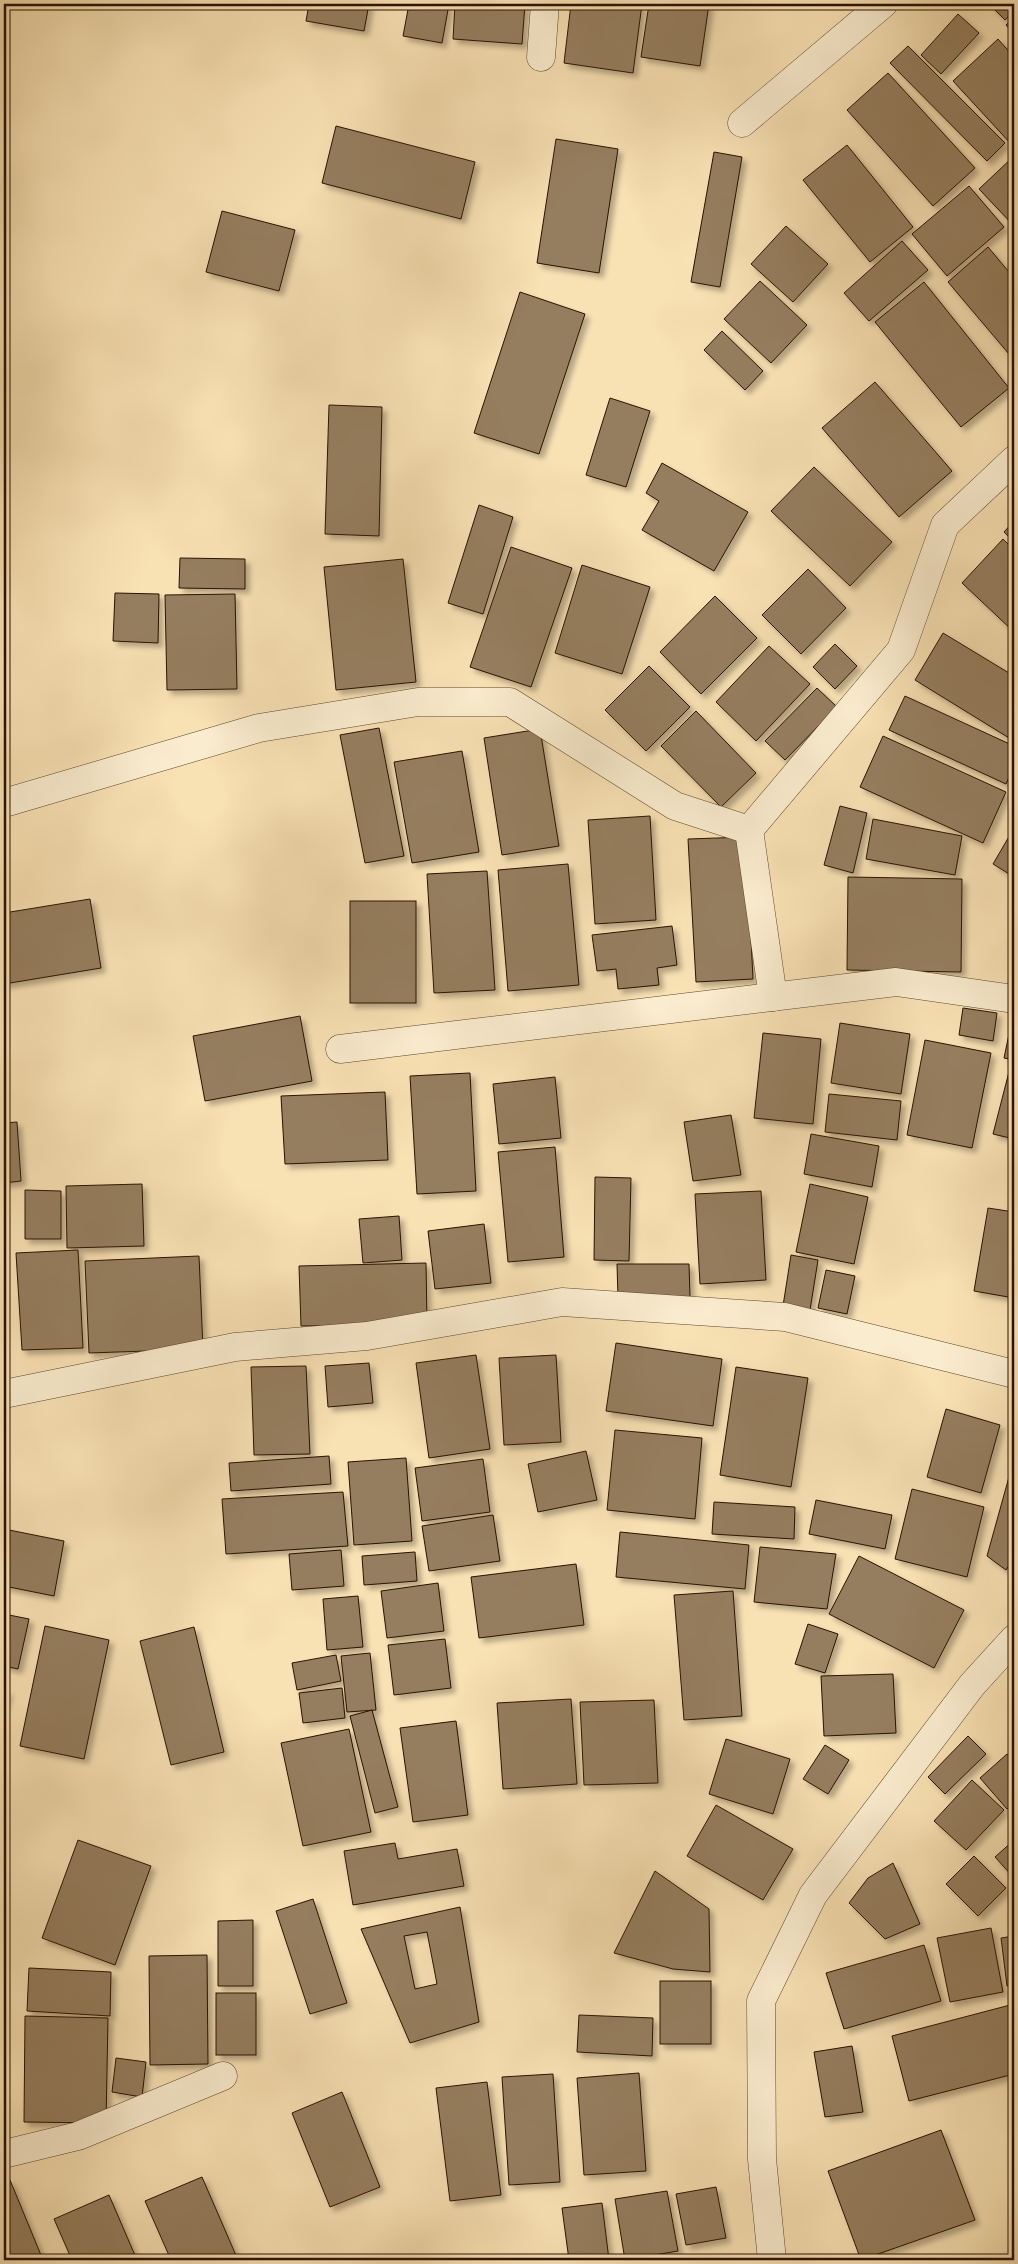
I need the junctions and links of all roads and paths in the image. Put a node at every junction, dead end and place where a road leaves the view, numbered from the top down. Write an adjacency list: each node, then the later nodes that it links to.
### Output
1 (545, 4): 3 (street)
2 (883, 4): 4 (street)
3 (541, 57)
4 (742, 123)
5 (1014, 460): 7 (street)
6 (4, 802): 7 (street)
7 (749, 830): 8 (street)
8 (773, 997): 9 (street); 10 (street)
9 (1014, 999)
10 (340, 1048)
11 (1014, 1374): 12 (street)
12 (4, 1394)
13 (1014, 1639): 16 (street)
14 (224, 2076): 15 (street)
15 (4, 2154)
16 (772, 2260)

